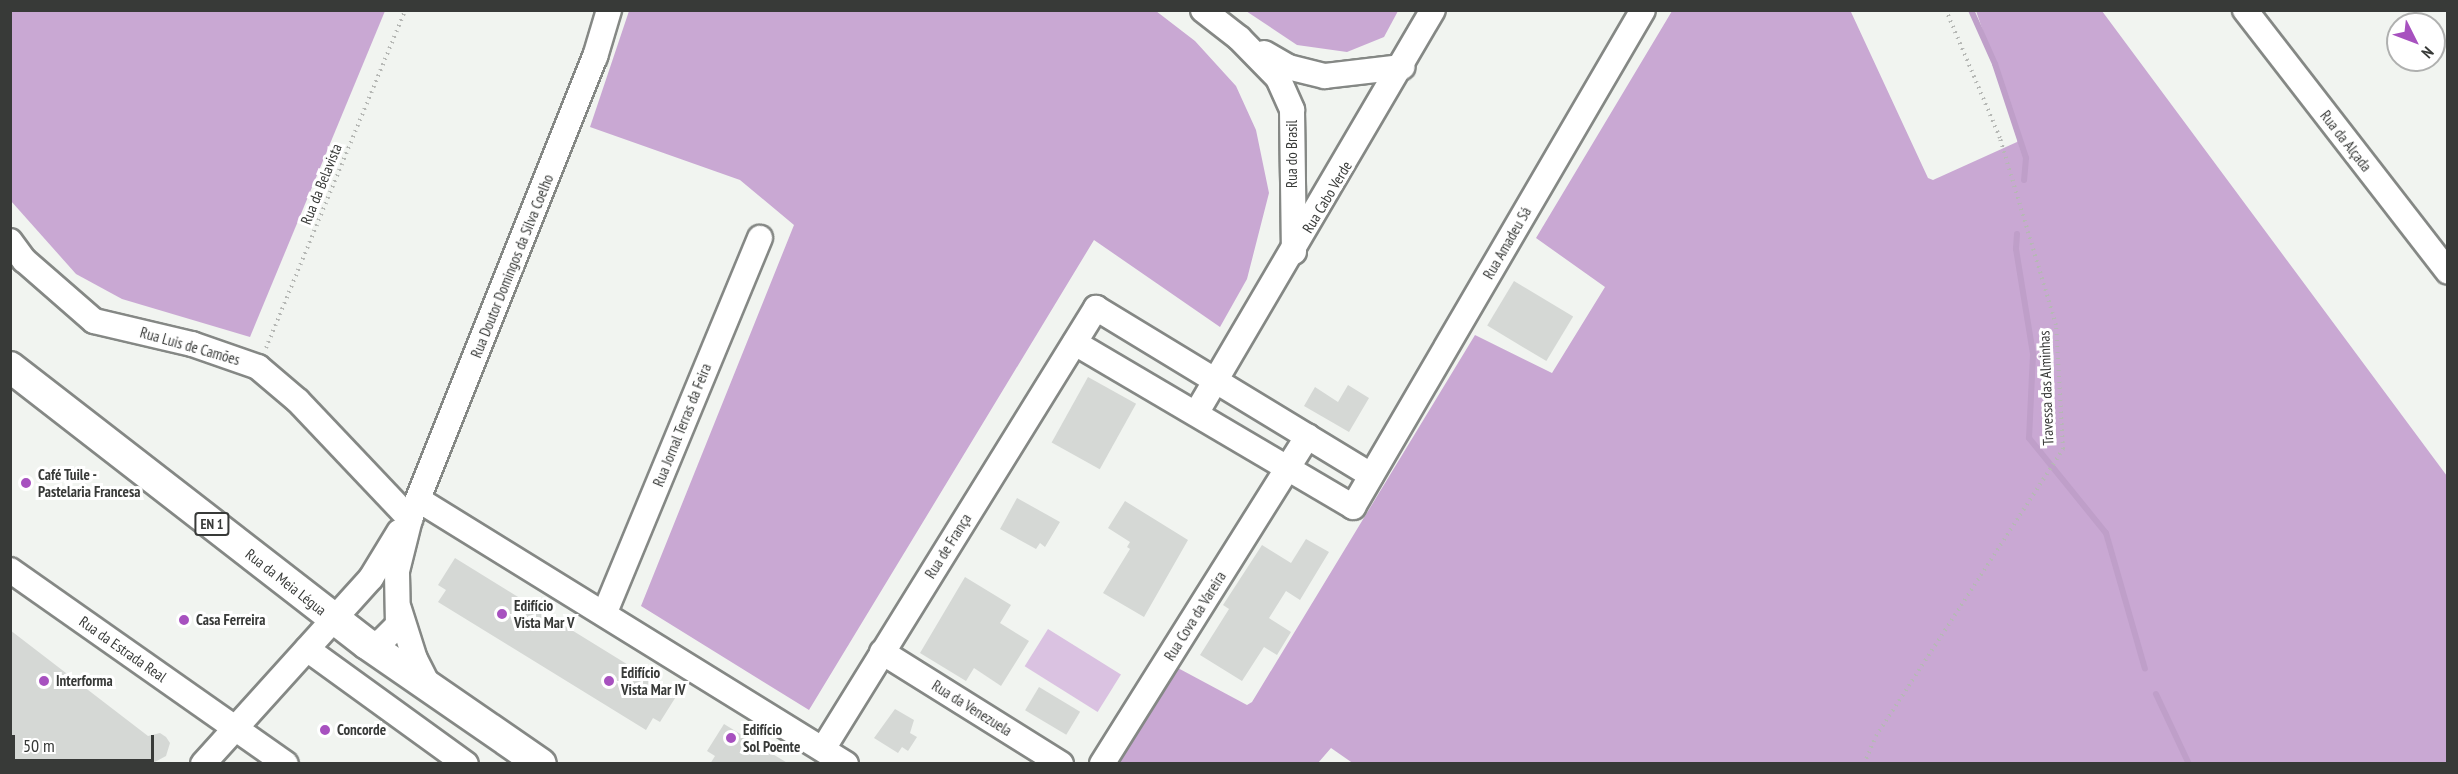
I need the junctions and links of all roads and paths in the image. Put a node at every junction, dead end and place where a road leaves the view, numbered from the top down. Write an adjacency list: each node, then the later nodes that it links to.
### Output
1 (405, 10): 16 (path, Rua da Belavista)
2 (609, 10): 22 (street, Rua Doutor Domingos da Silva Coelho)
3 (1203, 10): 8 (street, Rua do Brasil)
4 (1433, 10): 9 (street, Rua Cabo Verde)
5 (1643, 10): 21 (street, Rua Amadeu Sá)
6 (1946, 10): 40 (path, Travessa das Alminhas)
7 (2245, 10): 13 (street, Rua da Alçada)
8 (1239, 38): 9 (street, Rua do Brasil); 12 (street, Rua do Brasil)
9 (1402, 67): 12 (street, Rua Cabo Verde)
10 (759, 237): 26 (street, Rua Jornal Terras da Feira)
11 (10, 242): 16 (street, Rua Luis de Camões)
12 (1294, 252): 17 (street, Rua Cabo Verde)
13 (2448, 272)
14 (1075, 343): 17 (street, Rua de França); 18 (street); 29 (street, Rua de França)
15 (10, 367): 25 (main road, Rua da Meia Légua / EN 1)
16 (258, 367): 22 (street, Rua Luis de Camões)
17 (1217, 381): 18 (street, Rua Cabo Verde); 19 (street)
18 (1197, 412): 20 (street)
19 (1308, 436): 20 (street, Rua Cova da Vareira); 21 (street)
20 (1288, 468): 21 (street, Rua Amadeu Sá); 39 (street, Rua Cova da Vareira)
21 (1371, 475)
22 (414, 509): 24 (street, Rua Doutor Domingos da Silva Coelho); 25 (street, Rua Doutor Domingos da Silva Coelho); 26 (street, Rua Luis de Camões)
23 (10, 570): 31 (street, Rua da Estrada Real)
24 (399, 609): 25 (street, Rua Doutor Domingos da Silva Coelho); 27 (street, Rua Doutor Domingos da Silva Coelho); 30 (street, Rua Doutor Domingos da Silva Coelho)
25 (338, 612): 27 (main road, Rua da Meia Légua / EN 1); 28 (street)
26 (605, 612): 32 (street, Rua Luis de Camões)
27 (368, 644): 30 (main road, Rua da Meia Légua / EN 1)
28 (307, 649): 31 (street); 35 (street)
29 (882, 652): 32 (street, Rua de França); 38 (street, Rua da Venezuela)
30 (429, 687): 36 (main road, Rua da Meia Légua / EN 1)
31 (236, 729): 33 (street); 34 (street, Rua da Estrada Real)
32 (823, 749): 37 (street, Rua Luis de Camões)
33 (203, 764)
34 (286, 764)
35 (466, 764)
36 (541, 764)
37 (846, 764)
38 (1061, 764)
39 (1102, 764)
40 (1864, 764)

